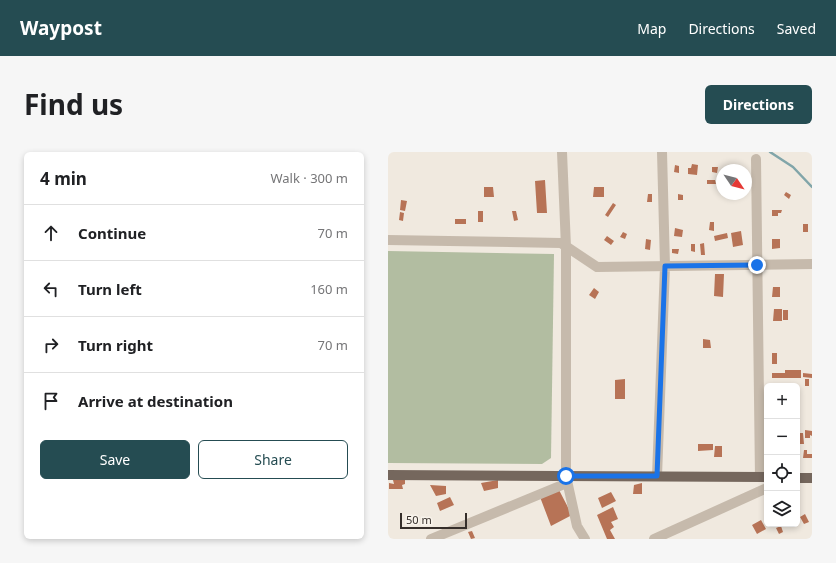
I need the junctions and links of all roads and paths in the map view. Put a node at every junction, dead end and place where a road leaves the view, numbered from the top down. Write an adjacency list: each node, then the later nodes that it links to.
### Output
1 (562, 152): 5 (street)
2 (662, 152): 8 (street)
3 (756, 159): 7 (street)
4 (388, 240): 5 (street)
5 (566, 247): 8 (street); 14 (street)
6 (812, 264): 7 (street)
7 (757, 265): 8 (street); 11 (street)
8 (665, 266): 10 (street)
9 (388, 475): 14 (main road)
10 (657, 476): 11 (main road); 14 (main road)
11 (763, 477)
12 (800, 478): 13 (main road)
13 (812, 478)
14 (566, 479): 16 (street); 17 (street)
15 (764, 489): 18 (street)
16 (431, 539)
17 (585, 539)
18 (654, 539)

